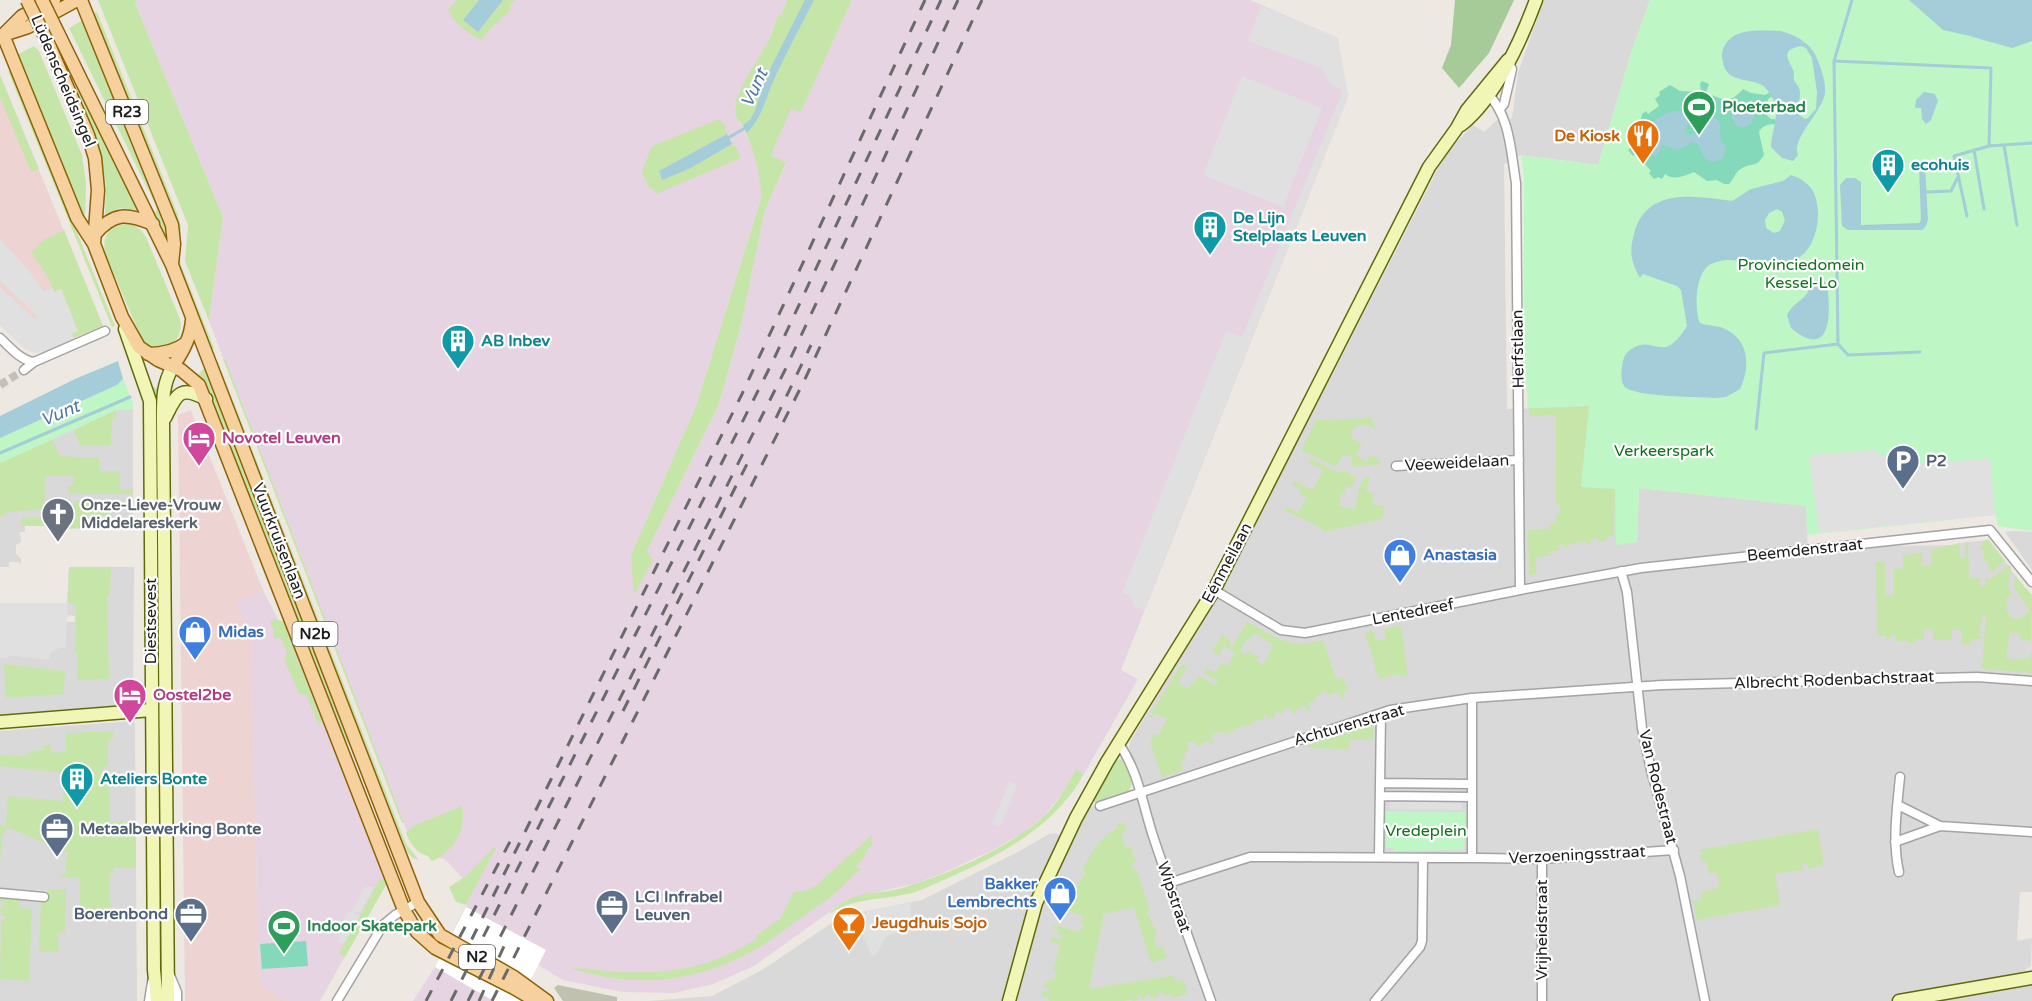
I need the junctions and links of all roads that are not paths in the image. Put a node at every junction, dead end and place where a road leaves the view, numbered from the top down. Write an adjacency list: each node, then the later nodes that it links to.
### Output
1 (27, 0): 11 (main road, Lüdenscheidsingel / R23, bridge)
2 (42, 0): 10 (main road, Lüdenscheidsingel / R23, bridge)
3 (54, 0): 6 (main road)
4 (79, 0): 6 (main road); 12 (main road, R23)
5 (1536, 0): 7 (street, Eénmeilaan)
6 (1, 32): 11 (main road, R23)
7 (1508, 60): 8 (street, Eénmeilaan); 9 (street)
8 (1486, 92): 9 (street, Herfstlaan); 28 (street, Eénmeilaan)
9 (1500, 109): 24 (street, Herfstlaan)
10 (153, 224): 11 (main road); 12 (main road, R23)
11 (94, 239): 14 (main road, R23)
12 (172, 265): 13 (main road, R23)
13 (192, 316): 17 (main road); 57 (main road, Vuurkruisenlaan / N2b)
14 (122, 317): 18 (main road, R23); 33 (street, Diestsevest / R23)
15 (105, 331): 19 (street)
16 (0, 338): 19 (street)
17 (186, 343): 18 (main road); 20 (main road)
18 (147, 354): 20 (main road, N2b)
19 (34, 362): 21 (street)
20 (173, 366): 22 (main road, Vuurkruisenlaan / N2b); 23 (street, Diestsevest)
21 (24, 370)
22 (206, 399): 23 (street); 58 (main road, Vuurkruisenlaan / N2b)
23 (163, 422): 59 (street, Diestsevest)
24 (1519, 460): 25 (street, Veeweidelaan); 29 (street, Herfstlaan)
25 (1396, 466)
26 (1622, 572): 27 (street, Beemdenstraat); 29 (street, Lentedreef); 31 (street, Van Rodestraat)
27 (2032, 582)
28 (1214, 590): 29 (street, Lentedreef); 36 (street, Eénmeilaan)
29 (1520, 590)
30 (2032, 681): 31 (street, Albrecht Rodenbachstraat)
31 (1636, 687): 32 (street, Achturenstraat); 48 (street, Van Rodestraat)
32 (1473, 698): 34 (street, Achturenstraat); 39 (street)
33 (152, 711): 35 (street); 60 (street, Diestsevest / R23)
34 (1381, 713): 38 (street); 40 (street, Achturenstraat)
35 (0, 722)
36 (1119, 744): 40 (street, Wipstraat); 69 (street, Eénmeilaan)
37 (1900, 777): 43 (street)
38 (1380, 783): 39 (street); 41 (street)
39 (1472, 784): 42 (street)
40 (1140, 792): 44 (street); 54 (street, Wipstraat)
41 (1380, 796): 42 (street); 49 (street)
42 (1472, 797): 51 (street)
43 (1898, 805): 45 (street); 47 (street)
44 (1100, 806)
45 (1940, 826): 46 (street); 47 (street)
46 (2032, 832)
47 (1895, 842): 53 (street)
48 (1674, 850): 52 (street, Verzoeningsstraat); 73 (street, Van Rodestraat)
49 (1379, 857): 50 (street); 54 (street)
50 (1423, 858): 51 (street); 71 (street)
51 (1477, 858): 52 (street, Verzoeningsstraat)
52 (1542, 859): 72 (street, Vrijheidstraat)
53 (1899, 872)
54 (1169, 883): 70 (street, Wipstraat)
55 (0, 893): 56 (street)
56 (44, 897)
57 (418, 902): 58 (street); 68 (main road, N2)
58 (404, 910): 66 (street); 67 (main road, N2)
59 (168, 969): 64 (street); 65 (street, Diestsevest)
60 (154, 970): 62 (street, Diestsevest); 63 (street, R23)
61 (2032, 978): 74 (street)
62 (149, 1001)
63 (157, 1001)
64 (168, 1001)
65 (177, 1001)
66 (337, 1001)
67 (536, 1001)
68 (547, 1001)
69 (1009, 1001)
70 (1211, 1001)
71 (1374, 1001)
72 (1542, 1001)
73 (1705, 1001)
74 (1899, 1001)

